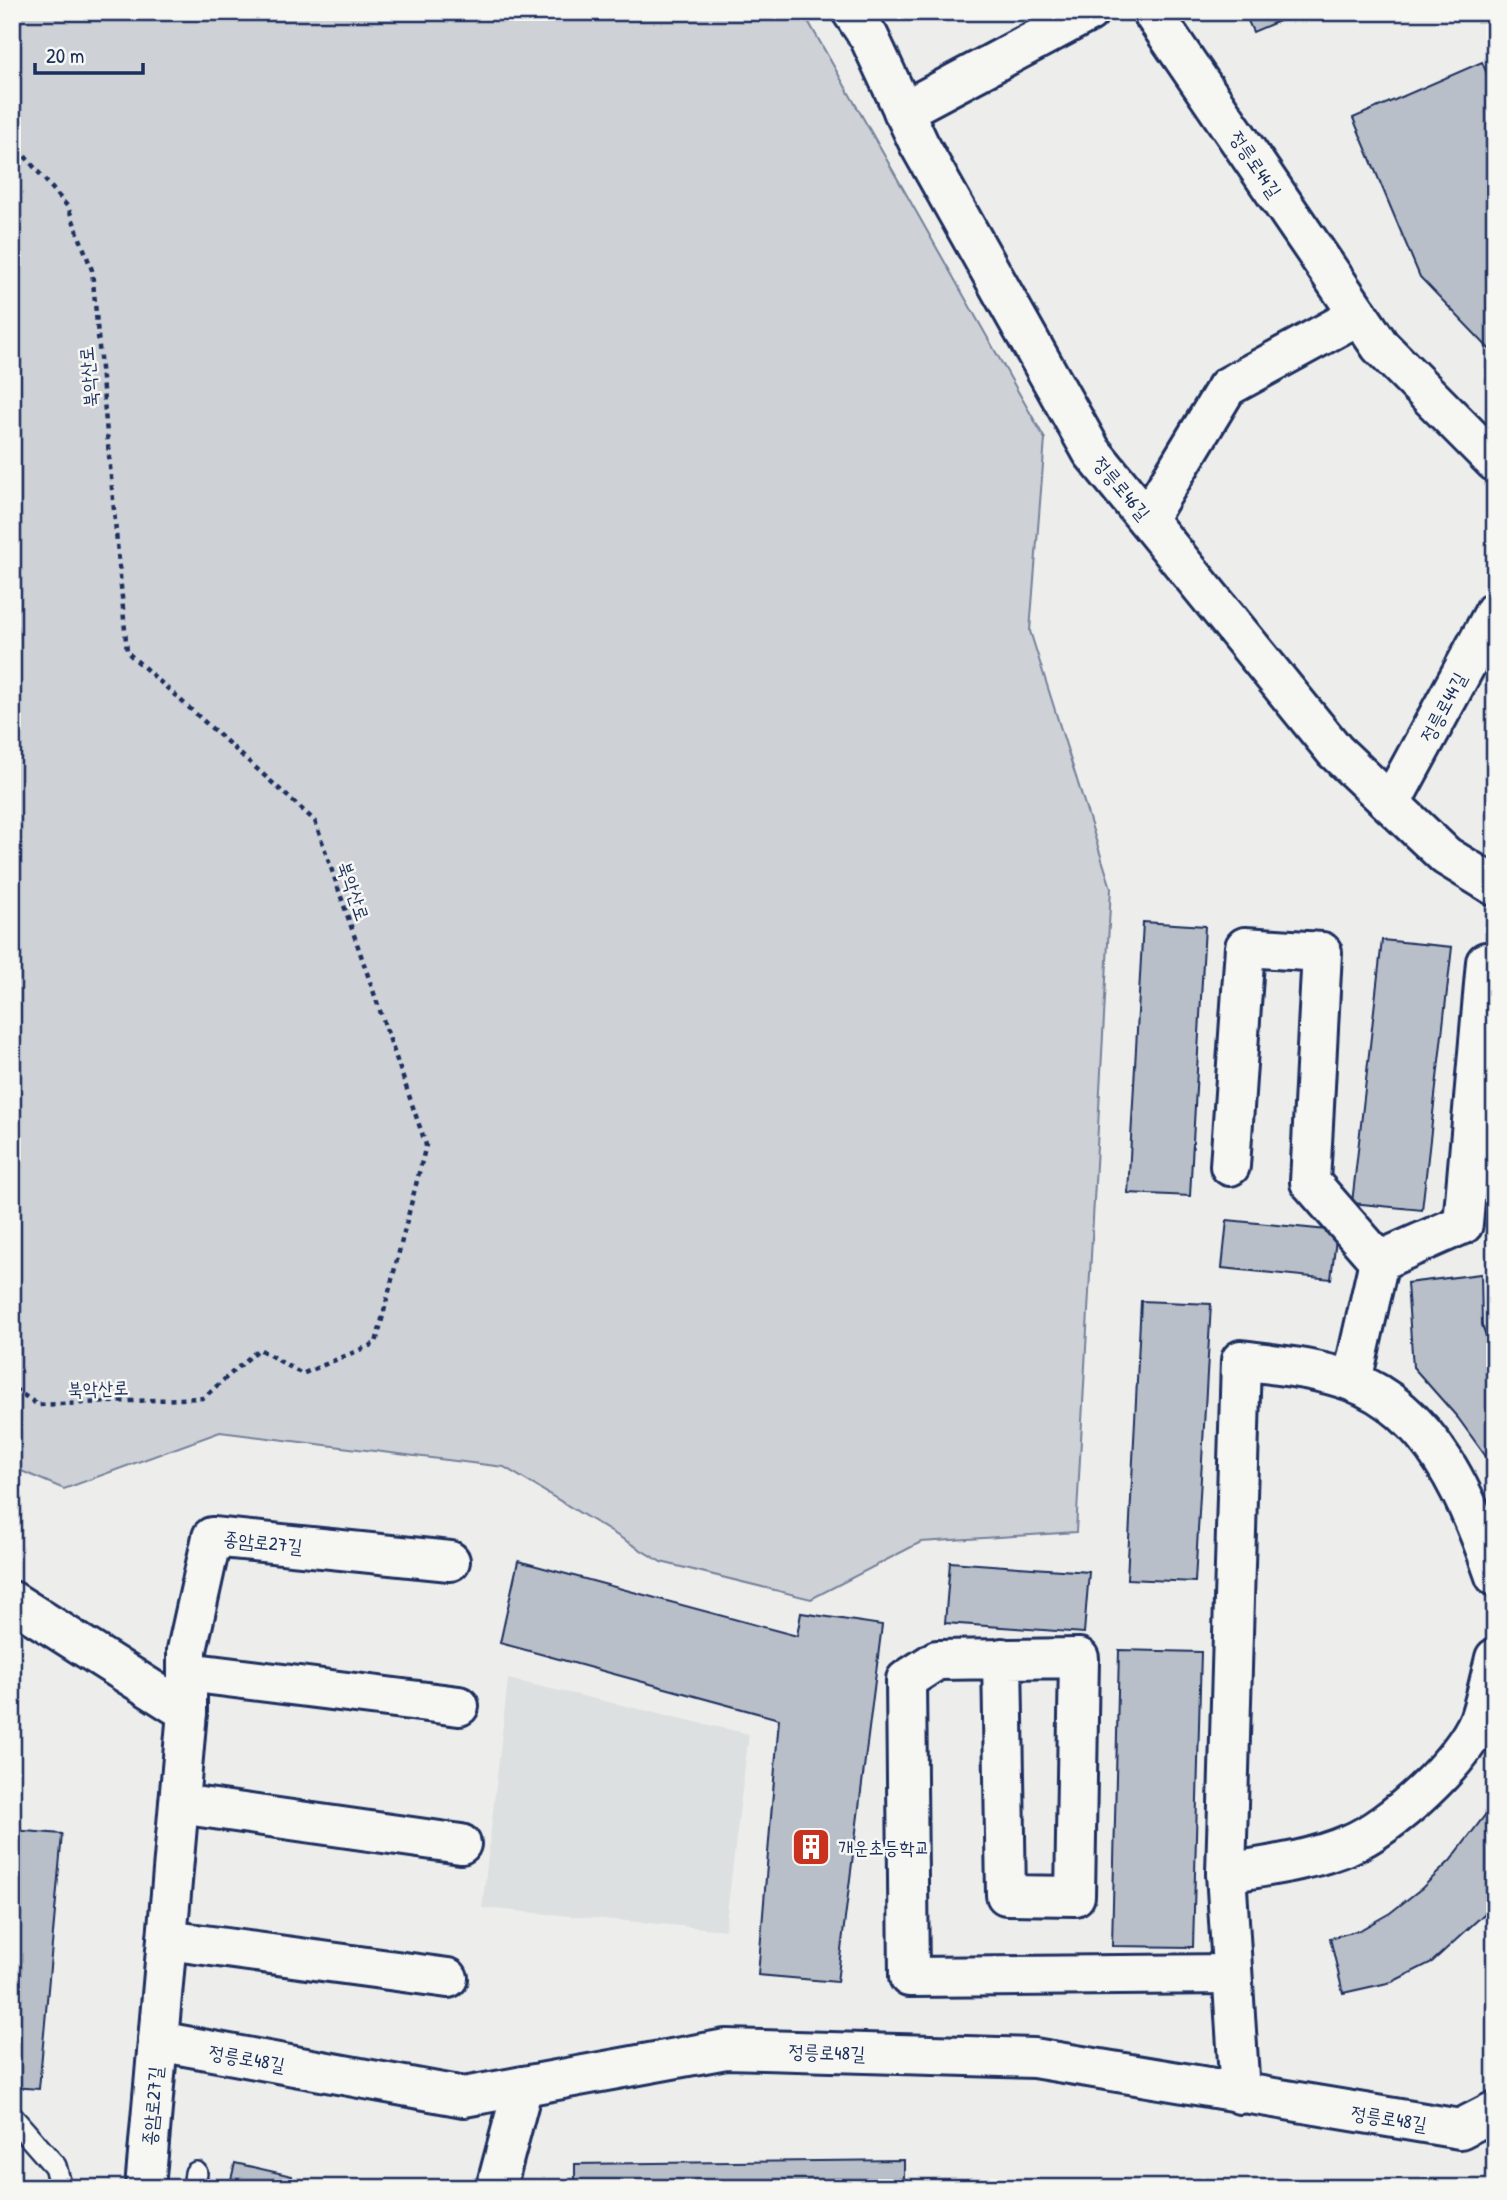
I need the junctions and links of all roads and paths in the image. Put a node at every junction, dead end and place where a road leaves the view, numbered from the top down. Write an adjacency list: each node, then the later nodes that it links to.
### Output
1 (852, 12): 4 (street, 정릉로46길)
2 (1089, 12): 4 (street)
3 (1152, 12): 6 (street, 정릉로44길)
4 (903, 111): 8 (street, 정릉로46길)
5 (12, 141): 16 (path, 북악산로)
6 (1359, 315): 7 (street, 정릉로44길); 8 (street)
7 (1495, 462)
8 (1147, 519): 10 (street, 정릉로46길)
9 (1495, 611): 10 (street, 정릉로44길)
10 (1391, 803): 11 (street, 정릉로46길)
11 (1495, 886)
12 (1486, 962): 14 (street)
13 (1230, 1166): 14 (street)
14 (1380, 1261): 15 (street)
15 (1352, 1381): 18 (street); 27 (street)
16 (12, 1387)
17 (450, 1560): 22 (street, 종암로27길)
18 (1495, 1576)
19 (12, 1601): 24 (street)
20 (1495, 1657): 27 (street)
21 (1002, 1658): 21 (street); 29 (street)
22 (187, 1672): 23 (street); 24 (street, 종암로27길)
23 (459, 1706)
24 (187, 1712): 25 (street, 종암로27길)
25 (179, 1804): 26 (street); 28 (street, 종암로27길)
26 (461, 1844)
27 (1226, 1873): 29 (street)
28 (167, 1940): 30 (street); 31 (street, 종암로27길)
29 (1232, 1974): 33 (street)
30 (448, 1978)
31 (158, 2041): 32 (street, 정릉로48길); 37 (street, 종암로27길)
32 (523, 2086): 33 (street, 정릉로48길); 38 (street)
33 (1240, 2094): 34 (street, 정릉로48길)
34 (1495, 2111)
35 (12, 2117): 36 (lane)
36 (61, 2188)
37 (145, 2188)
38 (496, 2188)

